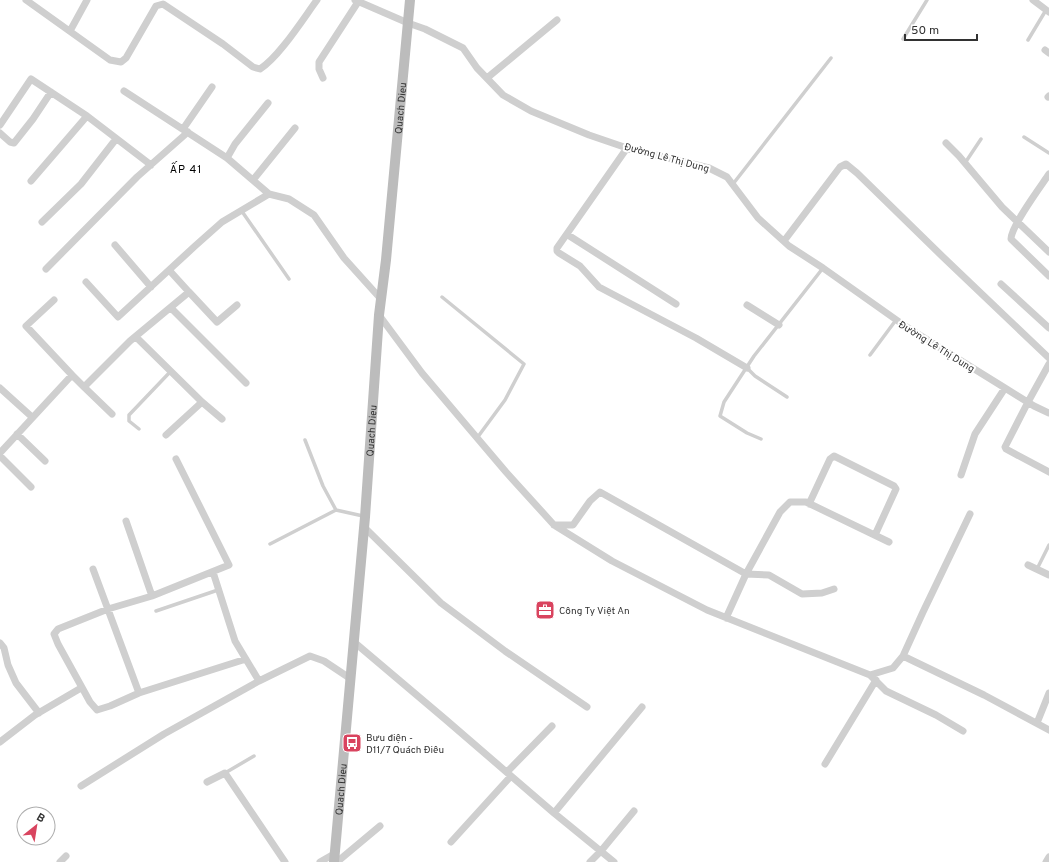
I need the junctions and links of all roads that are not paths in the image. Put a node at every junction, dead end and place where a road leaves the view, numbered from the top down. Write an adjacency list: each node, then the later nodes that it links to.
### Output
1 (26, 0): 12 (street)
2 (87, 0): 12 (street)
3 (410, 0): 11 (main road, Quach Dieu)
4 (927, 0): 13 (lane)
5 (1033, 0): 9 (street)
6 (314, 1): 8 (street)
7 (356, 1): 11 (street, Đường Lê Thị Dung); 16 (street)
8 (163, 2): 12 (street)
9 (1048, 11): 14 (lane)
10 (557, 20): 17 (street)
11 (408, 23): 17 (street, Đường Lê Thị Dung); 58 (main road, Quach Dieu)
12 (70, 31)
13 (904, 39)
14 (1028, 40)
15 (830, 58): 39 (lane)
16 (323, 78)
17 (487, 78): 31 (street, Đường Lê Thị Dung)
18 (212, 87): 25 (street)
19 (124, 91): 25 (street)
20 (51, 92): 22 (street); 23 (street); 26 (street)
21 (268, 103): 33 (street)
22 (87, 116): 27 (street); 38 (street)
23 (0, 125)
24 (295, 128): 37 (street)
25 (185, 131): 33 (street); 35 (street)
26 (0, 133)
27 (116, 138): 35 (street); 42 (street)
28 (1024, 138): 32 (lane)
29 (981, 139): 34 (lane)
30 (946, 143): 34 (street)
31 (628, 148): 39 (street, Đường Lê Thị Dung); 44 (street)
32 (1049, 153)
33 (227, 158): 37 (street)
34 (965, 163): 43 (street)
35 (151, 165): 49 (street)
36 (1049, 174): 43 (street)
37 (253, 180): 40 (street)
38 (31, 181)
39 (733, 184): 45 (street, Đường Lê Thị Dung)
40 (269, 194): 41 (street); 58 (street)
41 (241, 210): 50 (street); 52 (lane)
42 (42, 222)
43 (1018, 222): 47 (street); 51 (street)
44 (568, 234): 60 (street); 72 (street)
45 (784, 242): 48 (street, Đường Lê Thị Dung); 70 (street)
46 (115, 245): 55 (street)
47 (1049, 252)
48 (823, 268): 65 (street, Đường Lê Thị Dung); 66 (lane)
49 (46, 269)
50 (169, 270): 55 (street); 56 (street)
51 (1049, 276)
52 (289, 279)
53 (86, 282): 55 (street)
54 (1001, 284): 67 (street)
55 (151, 287)
56 (189, 292): 61 (street); 63 (street)
57 (442, 297): 89 (lane)
58 (380, 298): 64 (main road, Quach Dieu)
59 (54, 300): 74 (street)
60 (676, 304)
61 (237, 305)
62 (747, 305): 66 (street)
63 (171, 308): 68 (street); 75 (street)
64 (379, 315): 89 (street); 103 (main road, Quach Dieu)
65 (896, 320): 69 (lane); 78 (street, Đường Lê Thị Dung)
66 (779, 325): 72 (lane)
67 (1049, 328)
68 (136, 337): 73 (street); 76 (street)
69 (870, 355)
70 (1049, 358)
71 (1049, 364): 81 (street)
72 (747, 368): 79 (lane); 90 (lane)
73 (172, 371): 80 (street); 86 (lane)
74 (72, 375): 76 (street); 84 (street)
75 (246, 383)
76 (84, 387): 83 (street)
77 (0, 388): 84 (street)
78 (1004, 388): 81 (street, Đường Lê Thị Dung); 97 (street)
79 (787, 397)
80 (202, 402): 85 (street); 88 (street)
81 (1028, 402): 82 (street, Đường Lê Thị Dung); 96 (street)
82 (1049, 413)
83 (112, 414)
84 (32, 418): 87 (street)
85 (222, 419)
86 (139, 429)
87 (17, 434): 92 (street); 95 (street)
88 (166, 435)
89 (477, 438): 104 (street)
90 (761, 439)
91 (304, 440): 100 (lane)
92 (0, 453)
93 (0, 456): 98 (street)
94 (176, 458): 112 (street)
95 (45, 462)
96 (1049, 472)
97 (962, 475)
98 (31, 487)
99 (809, 504): 105 (street); 105 (street); 113 (street)
100 (336, 510): 103 (lane); 107 (lane)
101 (970, 514): 123 (street)
102 (126, 521): 117 (street)
103 (365, 522): 121 (main road, Quach Dieu); 131 (street)
104 (554, 525): 113 (street); 120 (street)
105 (875, 535): 106 (street)
106 (890, 542)
107 (270, 544)
108 (1049, 545): 111 (lane)
109 (1028, 565): 111 (street)
110 (93, 569): 118 (street)
111 (1036, 569): 114 (street)
112 (213, 572): 116 (street); 117 (street)
113 (746, 574): 115 (street); 120 (street)
114 (1049, 575)
115 (834, 589)
116 (218, 590): 119 (lane); 124 (street)
117 (152, 596): 118 (street)
118 (108, 609): 128 (street); 129 (street)
119 (156, 611)
120 (726, 618): 125 (street)
121 (354, 642): 126 (main road, Quach Dieu); 142 (street)
122 (0, 643): 133 (street)
123 (903, 656): 125 (street); 134 (street)
124 (246, 659): 127 (street); 129 (street)
125 (873, 678): 137 (street); 140 (street)
126 (350, 679): 127 (street); 152 (main road, Quach Dieu)
127 (259, 681): 144 (street)
128 (81, 688): 129 (street); 133 (street)
129 (139, 693)
130 (1049, 693): 134 (street)
131 (587, 707)
132 (642, 707): 146 (street)
133 (38, 713): 138 (street)
134 (1037, 723): 136 (street)
135 (552, 726): 142 (street)
136 (1049, 730)
137 (963, 731)
138 (0, 742)
139 (254, 756): 141 (lane)
140 (825, 764)
141 (225, 773): 143 (street); 154 (street)
142 (509, 774): 146 (street); 148 (street)
143 (206, 782)
144 (81, 786)
145 (634, 811): 149 (street)
146 (554, 813): 149 (street)
147 (380, 826): 152 (street)
148 (451, 842)
149 (602, 851): 156 (street); 157 (street)
150 (66, 856): 153 (street)
151 (1049, 857): 158 (street)
152 (335, 860): 155 (street)
153 (60, 862)
154 (285, 862)
155 (320, 862)
156 (590, 862)
157 (614, 862)
158 (1046, 862)

